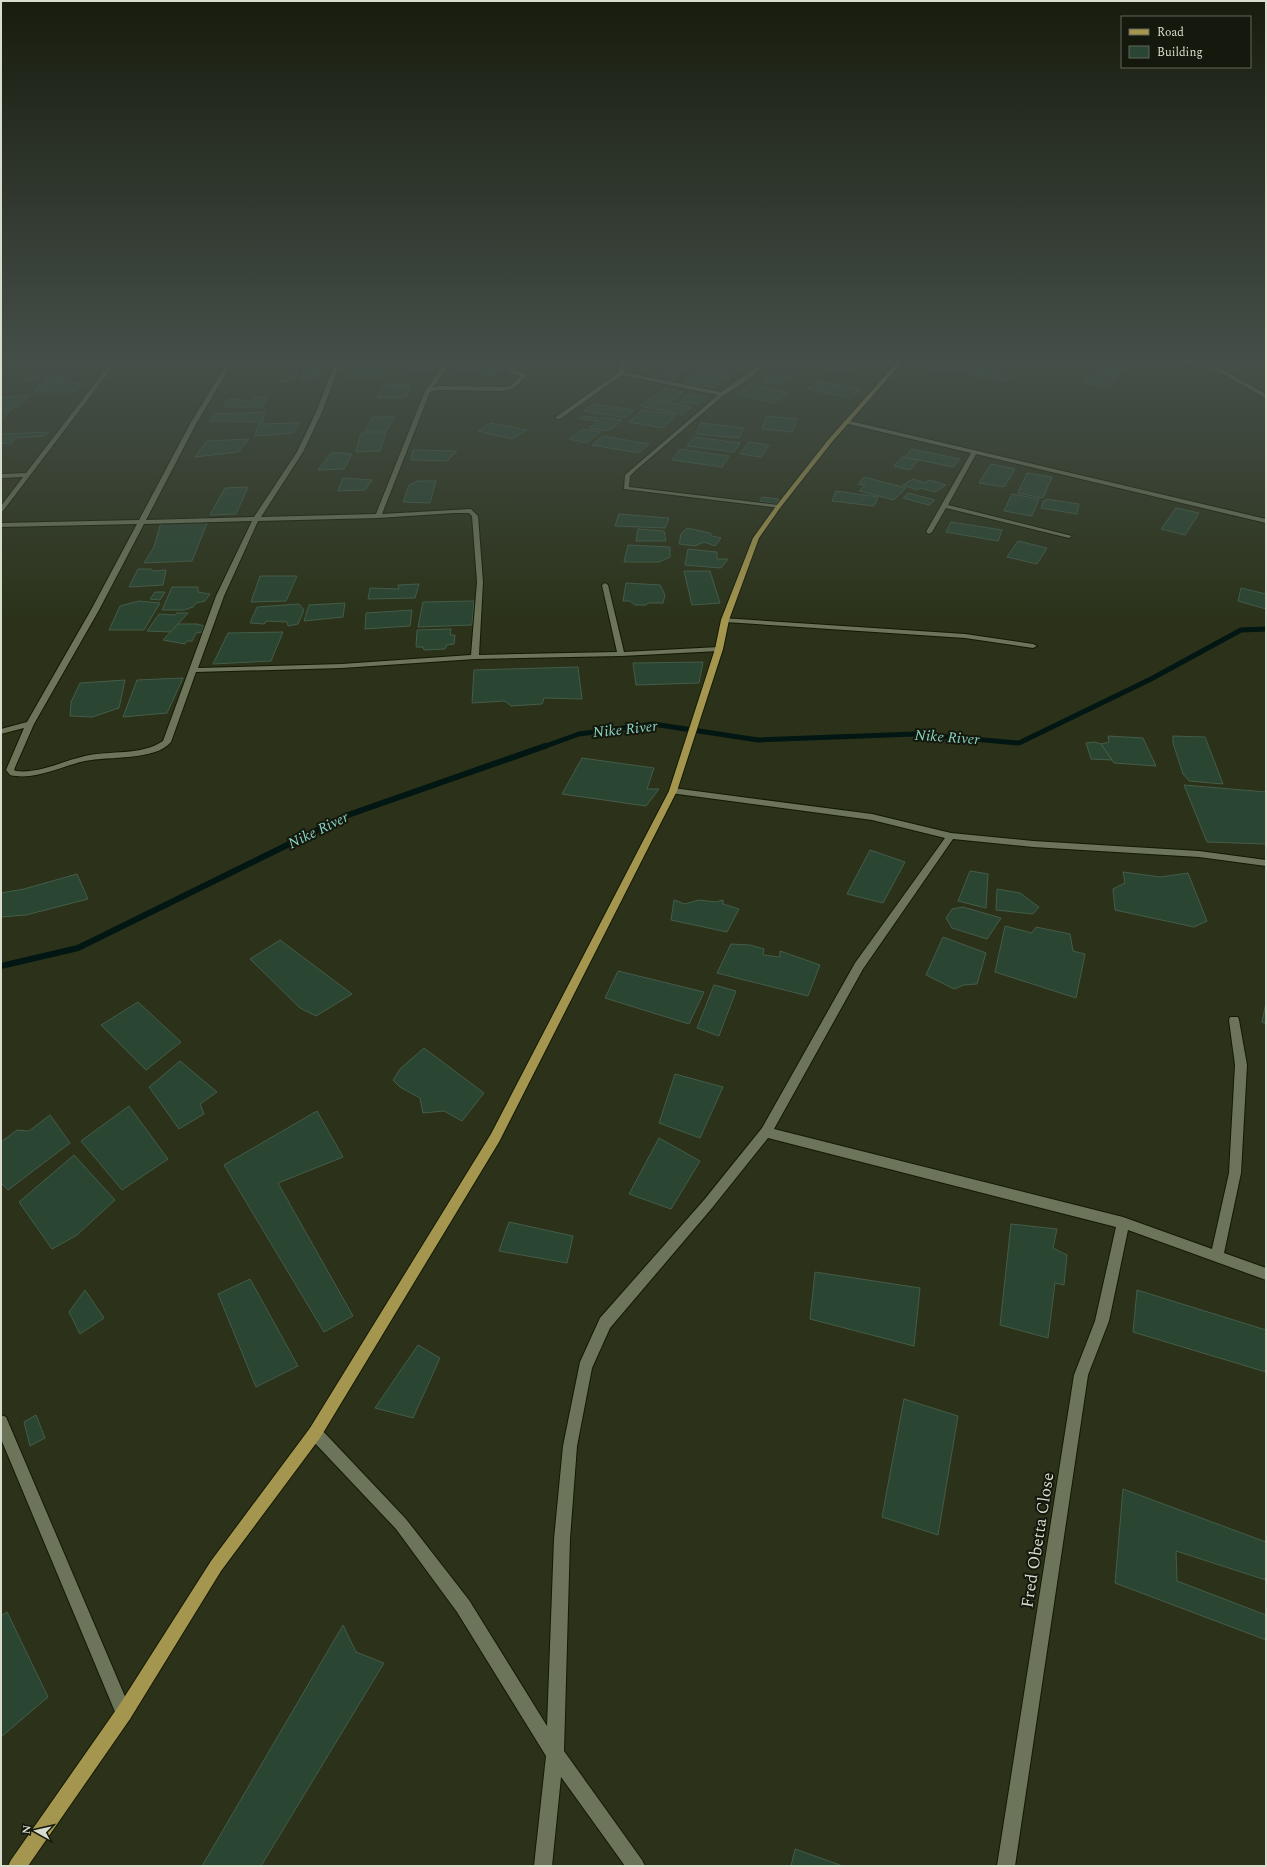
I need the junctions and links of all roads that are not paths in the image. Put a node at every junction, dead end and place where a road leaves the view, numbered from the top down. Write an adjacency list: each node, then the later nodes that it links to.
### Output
1 (49, 447): 9 (street)
2 (181, 447): 17 (street)
3 (302, 447): 15 (street)
4 (406, 447): 14 (street)
5 (660, 447): 12 (street)
6 (826, 447): 12 (main road)
7 (954, 447): 8 (street)
8 (975, 452): 11 (street); 16 (street)
9 (27, 475): 10 (street); 13 (street)
10 (1, 476)
11 (944, 506): 19 (street); 20 (street)
12 (778, 507): 22 (main road)
13 (1, 510)
14 (378, 516): 15 (street); 26 (street)
15 (256, 519): 17 (street); 27 (street)
16 (1266, 521)
17 (141, 522): 18 (street); 28 (street)
18 (1, 525)
19 (929, 532)
20 (1069, 536)
21 (605, 585): 25 (street)
22 (725, 620): 23 (street); 24 (main road)
23 (1033, 646)
24 (719, 648): 25 (street); 30 (main road)
25 (621, 654): 26 (street)
26 (475, 657): 27 (street)
27 (194, 670): 28 (street)
28 (30, 724): 29 (street)
29 (1, 732)
30 (673, 791): 31 (street); 39 (main road)
31 (951, 836): 32 (street); 34 (street)
32 (1266, 863)
33 (1234, 1020): 36 (street)
34 (766, 1132): 35 (street); 41 (street)
35 (1123, 1223): 36 (street); 45 (street, Fred Obetta Close)
36 (1218, 1257): 37 (street)
37 (1266, 1274)
38 (1, 1422): 40 (street)
39 (315, 1433): 40 (main road); 41 (street)
40 (124, 1713): 42 (main road)
41 (555, 1754): 43 (street); 44 (street)
42 (17, 1866)
43 (542, 1866)
44 (636, 1866)
45 (1006, 1866)

